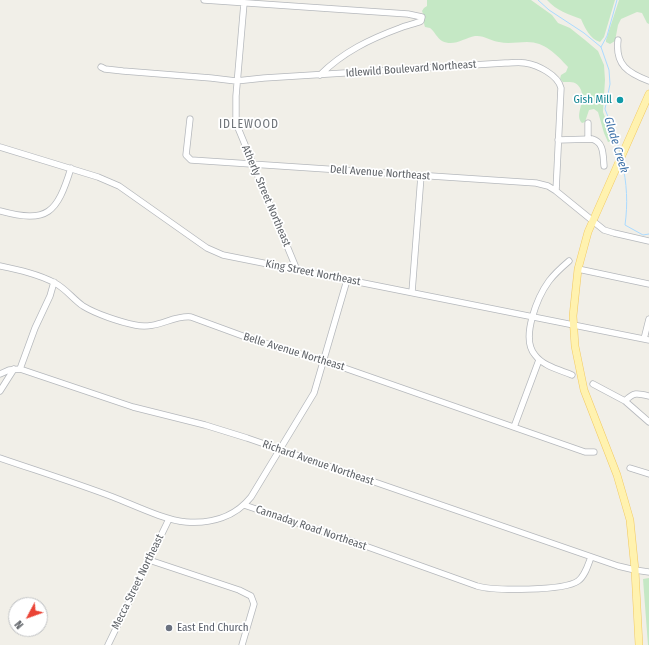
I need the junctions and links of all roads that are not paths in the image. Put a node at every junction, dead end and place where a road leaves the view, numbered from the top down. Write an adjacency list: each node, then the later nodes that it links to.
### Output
1 (204, 0): 2 (street)
2 (244, 3): 5 (street); 6 (street, Atherly Street Northeast)
3 (618, 40): 7 (street)
4 (102, 67): 6 (street, Idlewild Boulevard Northeast)
5 (320, 75): 6 (street, Idlewild Boulevard Northeast); 12 (street, Idlewild Boulevard Northeast)
6 (238, 81): 14 (street, Atherly Street Northeast)
7 (649, 81)
8 (649, 94): 20 (main road)
9 (190, 119): 14 (street, Dell Avenue Northeast)
10 (588, 123): 11 (street)
11 (588, 139): 12 (street); 15 (street)
12 (558, 140): 18 (street, Idlewild Boulevard Northeast)
13 (0, 147): 16 (street, King Street Northeast)
14 (253, 164): 17 (street, Dell Avenue Northeast); 25 (street, Atherly Street Northeast)
15 (604, 166)
16 (71, 168): 19 (street); 25 (street, King Street Northeast)
17 (421, 176): 18 (street, Dell Avenue Northeast); 29 (street)
18 (556, 191): 20 (street)
19 (0, 211)
20 (593, 221): 21 (street); 24 (main road)
21 (649, 241)
22 (569, 261): 30 (street)
23 (0, 266): 27 (street, Belle Avenue Northeast)
24 (578, 269): 28 (street); 32 (main road)
25 (298, 270): 26 (street, King Street Northeast)
26 (347, 280): 29 (street, King Street Northeast); 35 (street)
27 (54, 282): 35 (street, Belle Avenue Northeast); 36 (street)
28 (649, 284)
29 (412, 292): 30 (street, King Street Northeast)
30 (533, 316): 32 (street, King Street Northeast); 34 (street)
31 (649, 319): 33 (street)
32 (573, 325): 33 (street, King Street Northeast); 54 (main road)
33 (646, 340)
34 (540, 360): 38 (street); 44 (street)
35 (323, 361): 44 (street, Belle Avenue Northeast); 45 (street)
36 (17, 369): 37 (street); 40 (street); 45 (street, Richard Avenue Northeast)
37 (0, 374)
38 (572, 375)
39 (593, 384): 42 (street)
40 (0, 391)
41 (649, 396): 42 (street)
42 (625, 401): 43 (street)
43 (649, 422)
44 (514, 427): 46 (street, Belle Avenue Northeast)
45 (280, 450): 50 (street); 52 (street, Richard Avenue Northeast)
46 (594, 452)
47 (0, 458): 51 (street, Cannaday Road Northeast)
48 (630, 468): 49 (street)
49 (649, 474)
50 (244, 505): 51 (street, Cannaday Road Northeast); 52 (street, Cannaday Road Northeast)
51 (169, 519): 53 (street, Mecca Street Northeast)
52 (591, 557): 54 (street, Richard Avenue Northeast)
53 (149, 560): 56 (street, Mecca Street Northeast); 57 (street)
54 (635, 570): 55 (street, Richard Avenue Northeast); 58 (main road)
55 (649, 572)
56 (108, 645)
57 (242, 645)
58 (639, 645)

